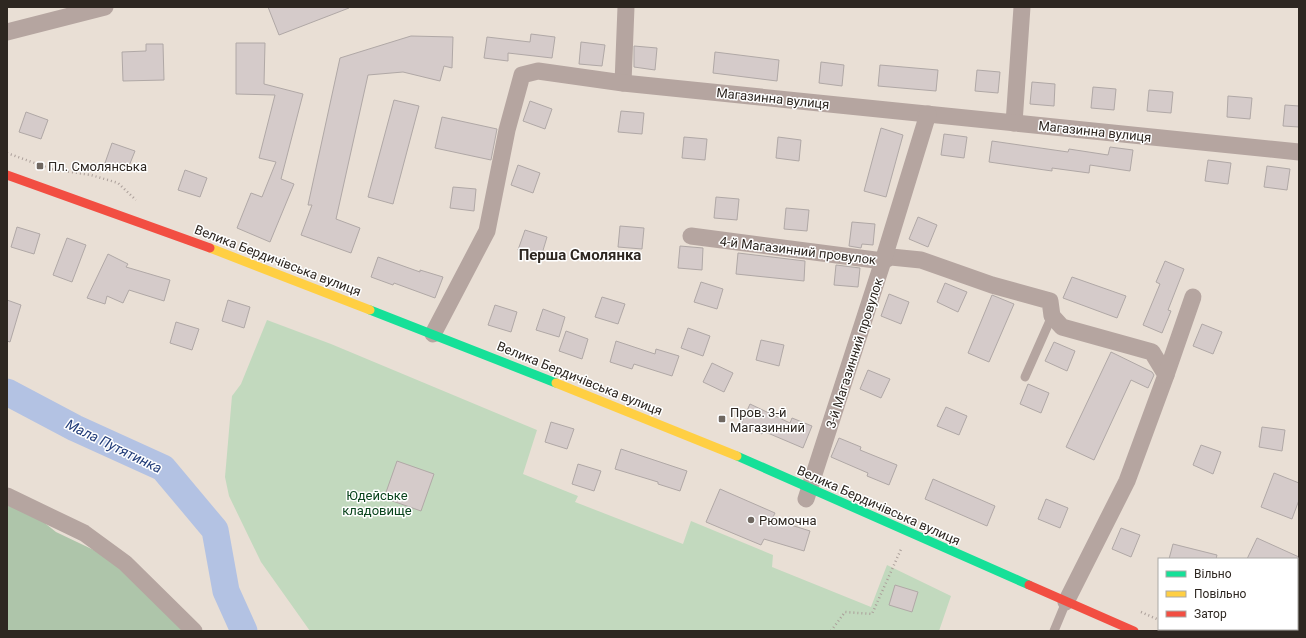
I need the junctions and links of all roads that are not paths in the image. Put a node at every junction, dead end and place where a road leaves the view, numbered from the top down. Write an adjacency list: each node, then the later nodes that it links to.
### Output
1 (105, 7): 4 (street)
2 (626, 7): 5 (street)
3 (1022, 7): 7 (street)
4 (7, 32)
5 (623, 83): 6 (street, Магазинна вулиця); 14 (street, Магазинна вулиця)
6 (928, 114): 7 (street, Магазинна вулиця); 11 (street, 3-й Магазинний провулок)
7 (1014, 123): 8 (street, Магазинна вулиця)
8 (1299, 152)
9 (7, 175): 14 (main road, Велика Бердичівська вулиця)
10 (690, 236): 11 (street, 4-й Магазинний провулок)
11 (883, 261): 13 (street, 4-й Магазинний провулок); 20 (street, 3-й Магазинний провулок)
12 (1194, 298): 16 (street)
13 (1052, 316): 16 (street, 4-й Магазинний провулок); 17 (lane)
14 (433, 334): 20 (main road, Велика Бердичівська вулиця)
15 (474, 361): 18 (main road, Велика Бердичівська вулиця)
16 (1166, 375): 21 (street)
17 (1025, 377)
18 (647, 430)
19 (7, 496): 22 (street)
20 (807, 497): 21 (main road, Велика Бердичівська вулиця)
21 (1064, 609): 23 (lane); 24 (main road, Велика Бердичівська вулиця)
22 (194, 631)
23 (1054, 631)
24 (1134, 631)

